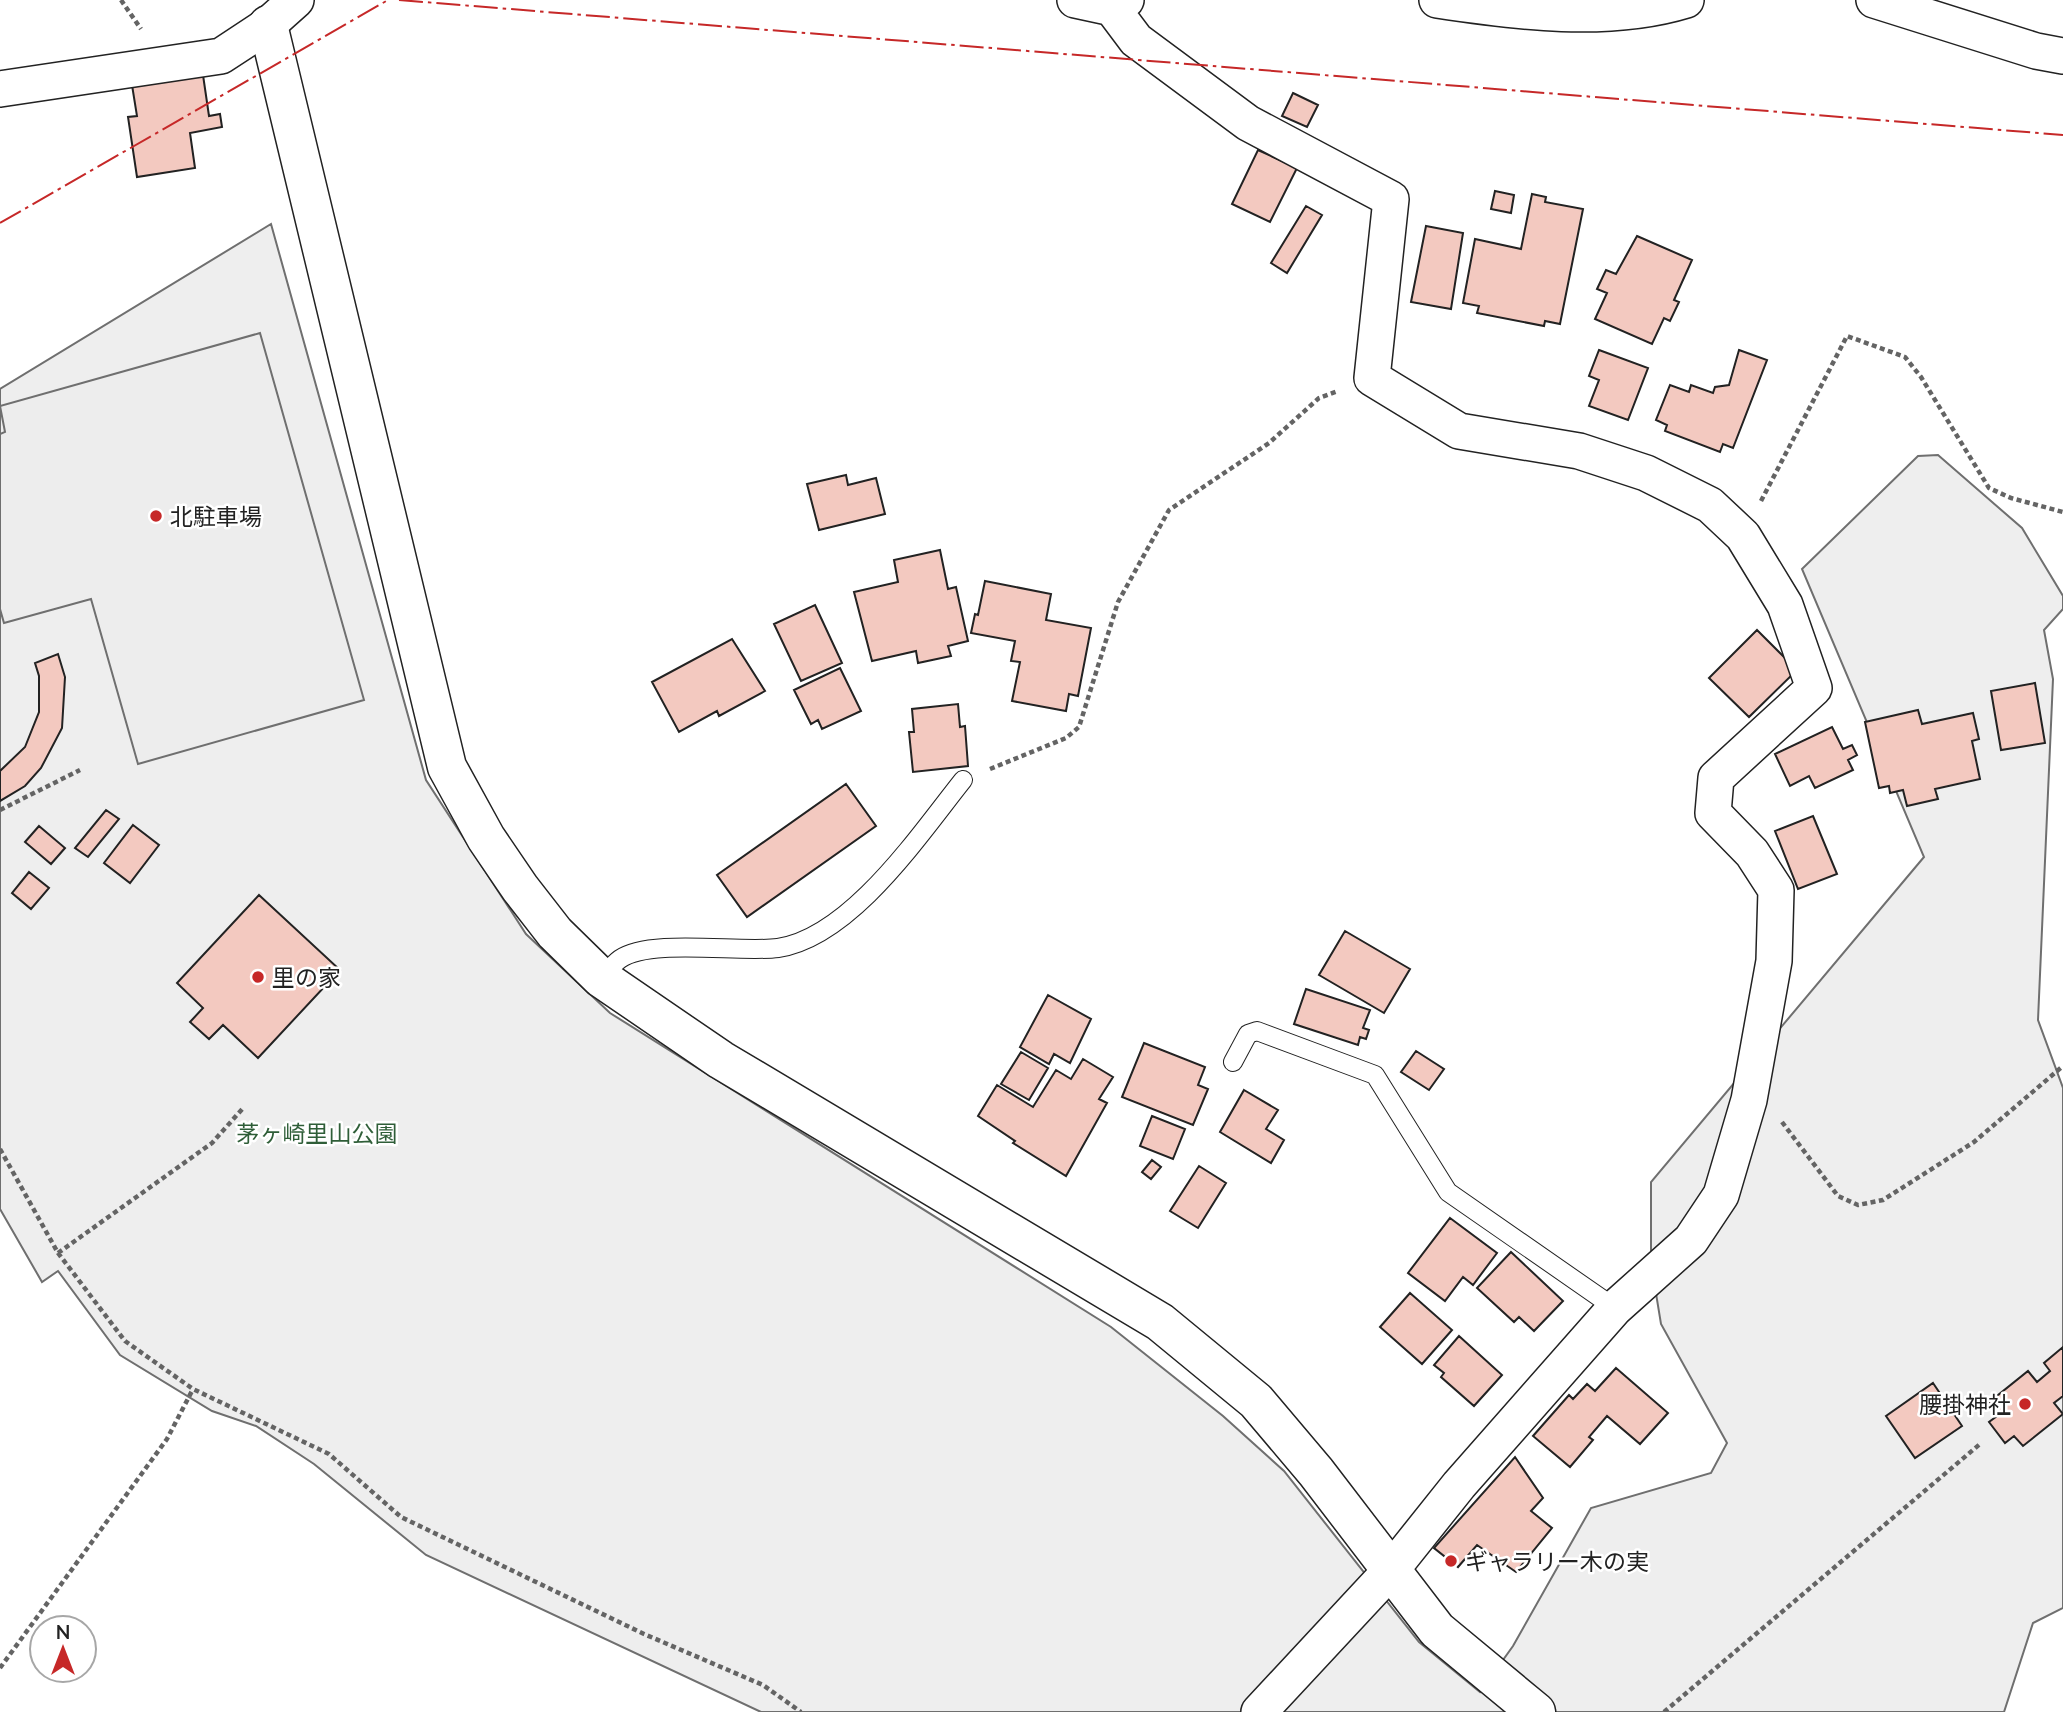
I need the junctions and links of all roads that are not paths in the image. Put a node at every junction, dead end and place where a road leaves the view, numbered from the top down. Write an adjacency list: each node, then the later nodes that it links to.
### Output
1 (296, 0): 7 (street)
2 (1076, 0): 6 (street)
3 (1437, 0): 4 (street)
4 (1686, 0)
5 (1874, 0): 8 (street)
6 (1119, 4): 13 (street)
7 (268, 24): 9 (street); 11 (street)
8 (2063, 56)
9 (0, 89)
10 (963, 780): 11 (lane)
11 (601, 978): 14 (street)
12 (1233, 1062): 13 (lane)
13 (1615, 1308): 14 (street)
14 (1392, 1569): 15 (street); 16 (street)
15 (1259, 1712)
16 (1536, 1712)

